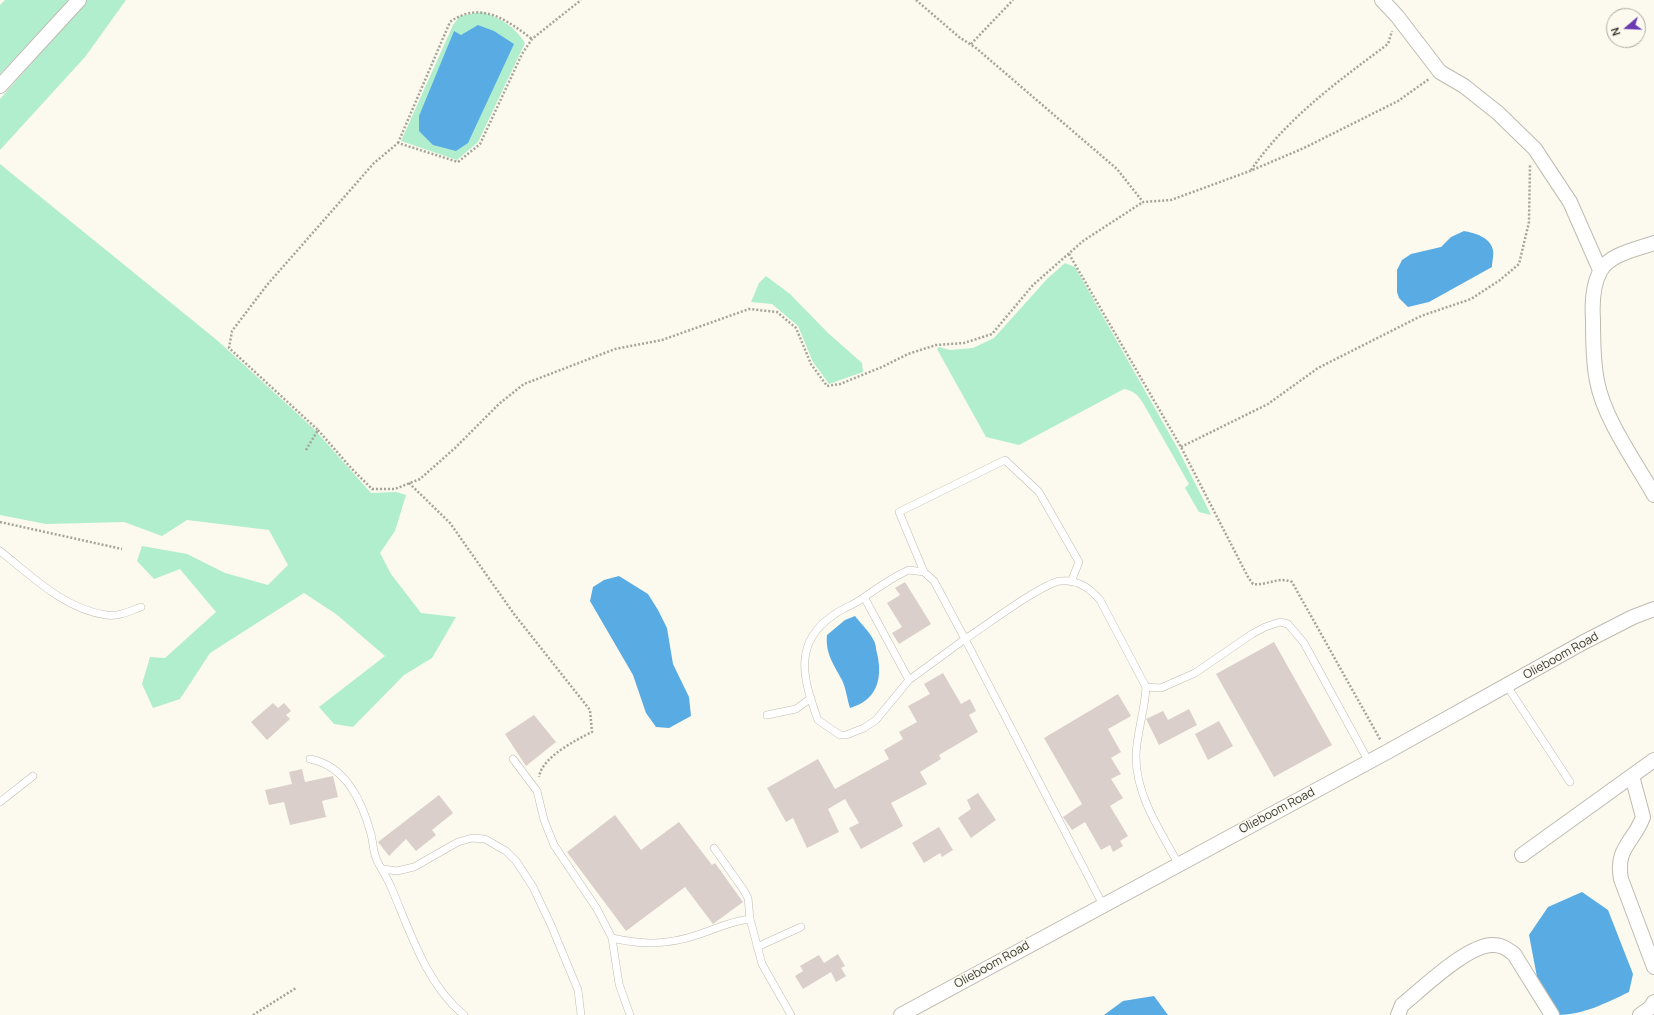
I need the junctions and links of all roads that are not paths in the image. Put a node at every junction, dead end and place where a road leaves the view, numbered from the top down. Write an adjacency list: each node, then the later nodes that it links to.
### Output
1 (79, 0): 3 (street)
2 (1382, 0): 5 (street)
3 (0, 86)
4 (1654, 243): 5 (street)
5 (1600, 270): 6 (street)
6 (1654, 495)
7 (0, 551): 11 (lane)
8 (924, 572): 9 (lane); 10 (lane); 13 (lane)
9 (1071, 582): 13 (lane); 16 (lane)
10 (864, 597): 14 (lane); 17 (lane)
11 (141, 607)
12 (1654, 609): 15 (street, Olieboom Road)
13 (965, 639): 14 (lane); 31 (lane)
14 (909, 680): 17 (lane)
15 (1507, 686): 22 (street, Olieboom Road); 25 (lane)
16 (1146, 687): 22 (lane); 29 (lane)
17 (811, 698): 18 (lane)
18 (767, 715)
19 (310, 759): 30 (lane)
20 (513, 759): 34 (lane)
21 (1654, 760): 24 (street)
22 (1369, 762): 29 (street, Olieboom Road)
23 (33, 776): 26 (lane)
24 (1632, 776): 28 (street); 36 (street)
25 (1570, 782)
26 (0, 802)
27 (714, 848): 32 (lane)
28 (1522, 856)
29 (1178, 865): 31 (street, Olieboom Road)
30 (383, 869): 38 (lane); 39 (lane)
31 (1103, 905): 42 (street, Olieboom Road)
32 (750, 919): 34 (lane); 35 (lane)
33 (801, 927): 35 (lane)
34 (612, 938): 40 (lane)
35 (757, 947): 41 (lane)
36 (1654, 967)
37 (1654, 1002): 45 (street)
38 (464, 1015)
39 (581, 1015)
40 (630, 1015)
41 (791, 1015)
42 (901, 1015)
43 (1398, 1015): 44 (street)
44 (1552, 1015)
45 (1640, 1015)

